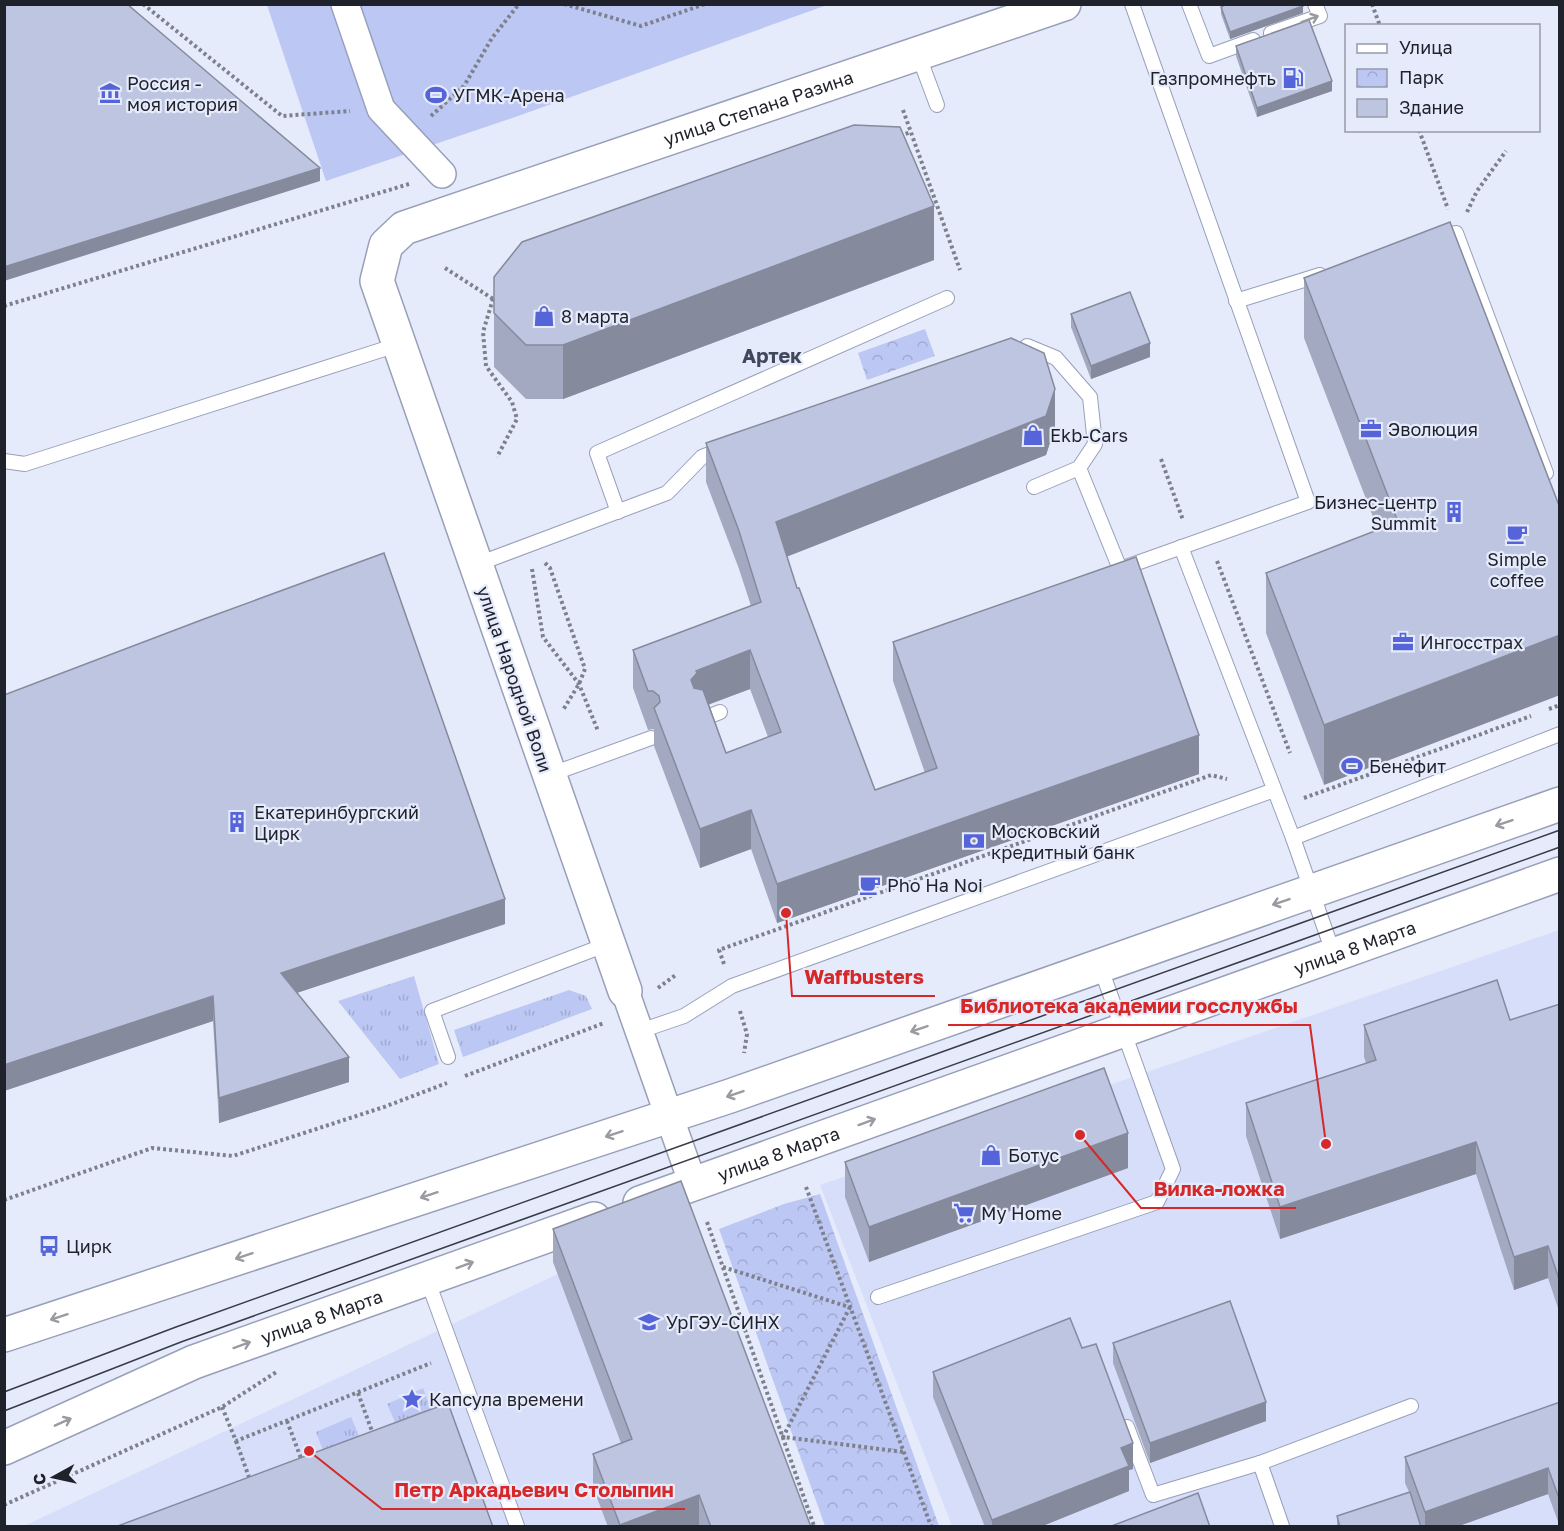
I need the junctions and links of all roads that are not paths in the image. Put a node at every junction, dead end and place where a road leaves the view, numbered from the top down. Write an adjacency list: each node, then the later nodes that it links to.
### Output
1 (345, 4): 8 (street)
2 (1064, 4): 6 (main road, улица Степана Разина)
3 (1132, 4): 13 (lane)
4 (1188, 4): 5 (lane, one-way to 5)
5 (1315, 4)
6 (918, 54): 7 (lane); 9 (main road, улица Степана Разина)
7 (937, 105)
8 (442, 174)
9 (454, 211): 14 (main road, улица Народной Воли)
10 (1423, 243): 19 (lane)
11 (1335, 270): 13 (lane)
12 (946, 298): 21 (lane)
13 (1236, 301): 22 (lane)
14 (397, 345): 17 (lane); 23 (main road, улица Народной Воли)
15 (1015, 349): 18 (lane)
16 (735, 445): 21 (lane)
17 (4, 461)
18 (1079, 468): 20 (lane); 22 (lane)
19 (1550, 483)
20 (1034, 487)
21 (618, 512): 23 (lane)
22 (1181, 547): 29 (lane)
23 (475, 565): 28 (main road, улица Народной Воли)
24 (720, 712): 25 (lane)
25 (700, 720)
26 (1560, 734): 31 (lane)
27 (651, 738): 28 (lane)
28 (549, 775): 34 (main road, улица Народной Воли)
29 (1274, 790): 31 (lane); 37 (lane)
30 (1560, 804): 33 (main road, one-way to 33)
31 (1293, 838): 33 (lane)
32 (1560, 874): 35 (main road, улица 8 Марта)
33 (1311, 891): 35 (lane); 36 (main road, one-way to 36)
34 (608, 944): 37 (main road, улица Народной Воли); 39 (lane)
35 (1334, 955): 38 (main road, улица 8 Марта)
36 (1100, 966): 38 (lane); 40 (main road, one-way to 40)
37 (632, 1010): 40 (street, улица Народной Воли)
38 (1123, 1030): 41 (main road, улица 8 Марта, one-way to 38); 43 (lane)
39 (448, 1057)
40 (670, 1116): 41 (street, улица Народной Воли); 44 (main road, one-way to 44)
41 (693, 1184): 42 (main road, улица 8 Марта, one-way to 41)
42 (427, 1279): 47 (main road, улица 8 Марта, one-way to 42); 49 (lane)
43 (878, 1298)
44 (4, 1335)
45 (1411, 1406): 48 (lane)
46 (1124, 1419): 48 (lane)
47 (4, 1448)
48 (1260, 1463): 50 (lane)
49 (517, 1527)
50 (1282, 1527)

